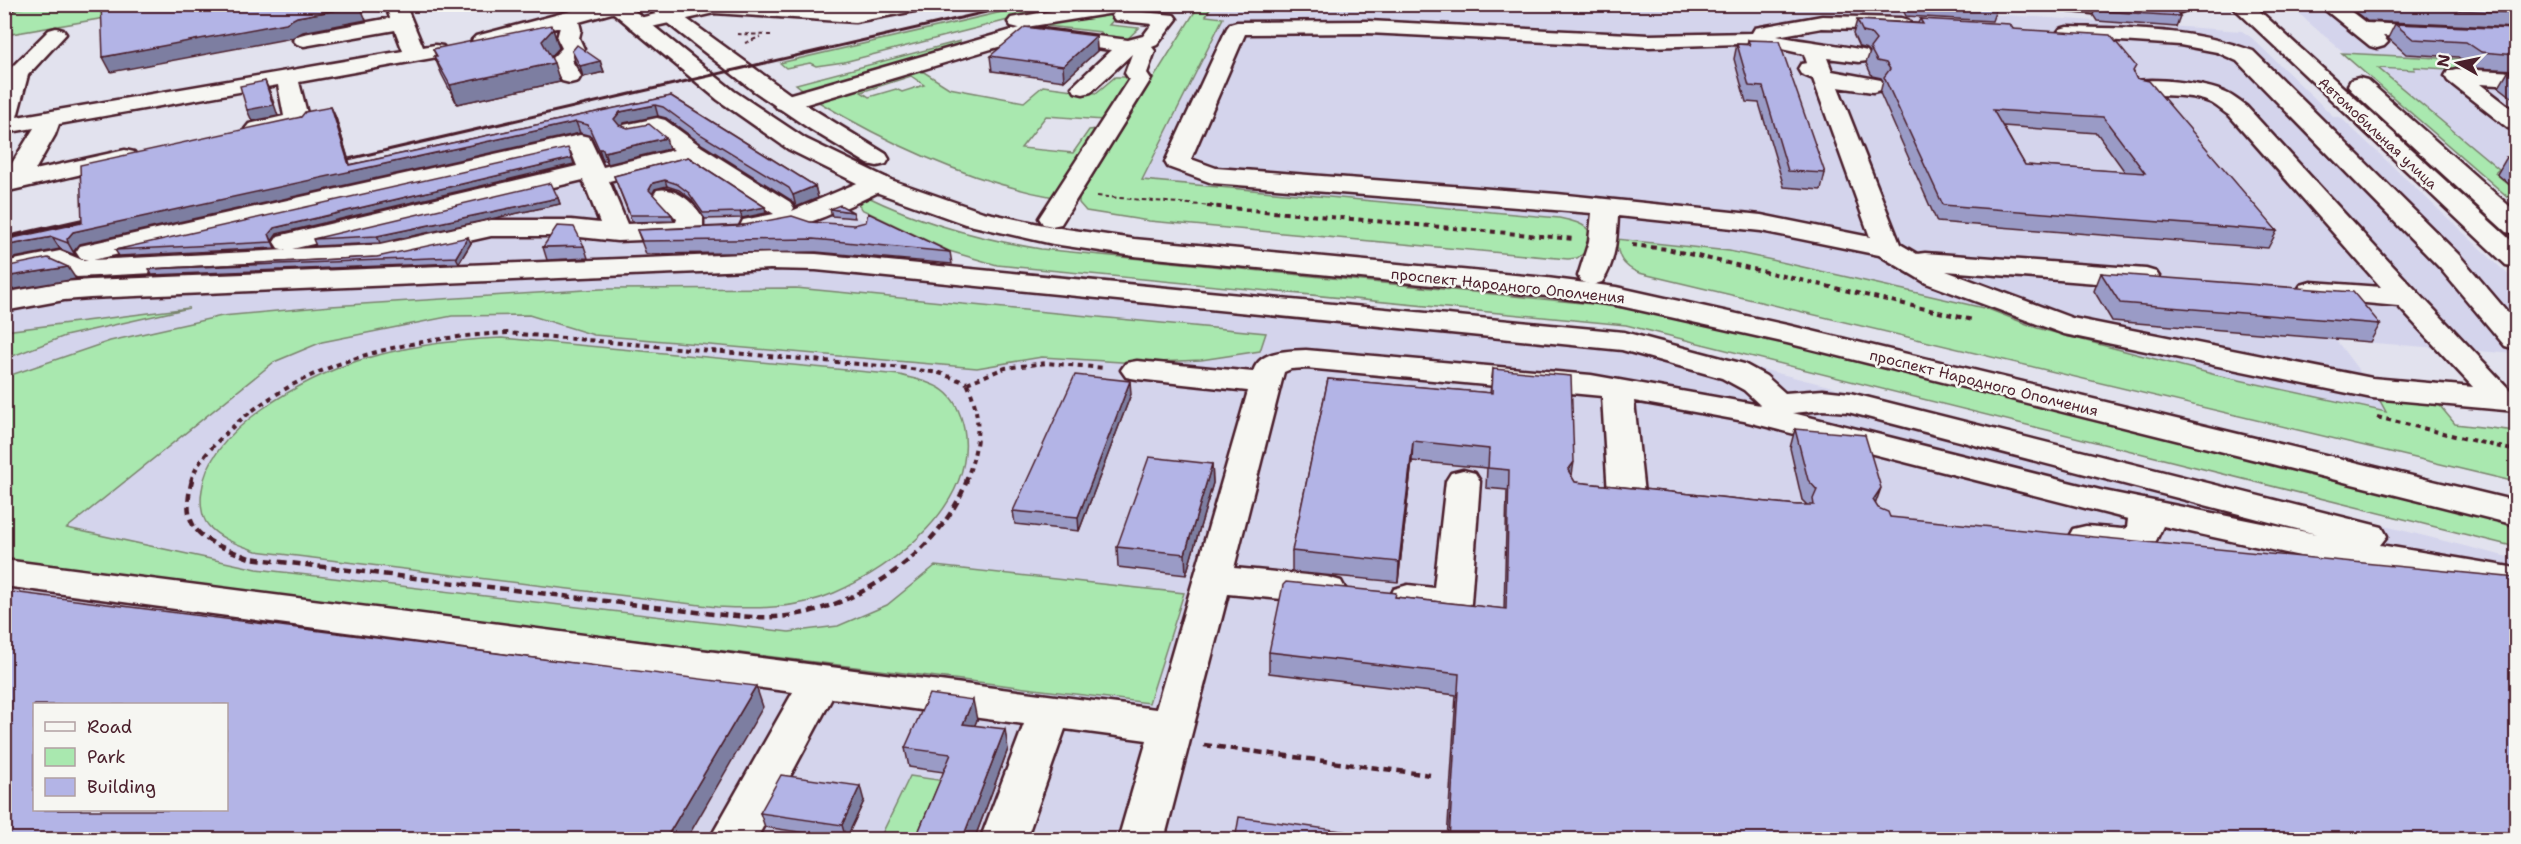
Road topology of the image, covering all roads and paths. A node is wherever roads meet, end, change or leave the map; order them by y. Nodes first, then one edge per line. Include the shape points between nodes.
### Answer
1 (920, 4) edge
2 (2061, 4) edge
3 (2184, 4) edge
4 (2240, 4) edge
5 (2267, 4) edge
6 (2328, 4) edge
7 (889, 8) edge
8 (635, 10) edge
9 (1128, 10) edge
10 (398, 13) edge
11 (568, 20) junction
12 (1925, 25) edge
13 (2360, 29) junction
14 (2043, 32) edge
15 (56, 34) dead end
16 (764, 36) dead end
17 (2517, 36) edge
18 (1738, 38) junction
19 (304, 40) dead end
20 (1128, 46) junction
21 (736, 47) dead end
22 (1813, 50) junction
23 (2388, 50) dead end
24 (415, 55) junction
25 (1859, 56) dead end
26 (570, 76) dead end
27 (1823, 76) junction
28 (287, 77) junction
29 (2517, 80) edge
30 (1874, 85) dead end
31 (786, 86) junction
32 (1083, 87) dead end
33 (2140, 87) edge
34 (49, 118) junction
35 (4, 120) edge
36 (2517, 123) edge
37 (4, 126) edge
38 (632, 130) edge
39 (240, 133) edge
40 (150, 152) edge
41 (693, 152) junction
42 (594, 173) junction
43 (663, 178) junction
44 (10, 182) edge
45 (878, 183) junction
46 (1606, 207) junction
47 (1059, 209) junction
48 (790, 213) junction
49 (846, 226) edge
50 (2517, 226) edge
51 (710, 229) junction
52 (617, 232) junction
53 (1602, 241) junction
54 (1896, 254) junction
55 (60, 259) junction
56 (2517, 259) edge
57 (210, 260) junction
58 (4, 271) edge
59 (1592, 276) junction
60 (2176, 280) edge
61 (2282, 289) edge
62 (2408, 298) junction
63 (4, 302) edge
64 (1983, 323) dead end
65 (2517, 340) edge
66 (1137, 370) joint
67 (967, 383) junction
68 (1266, 383) junction
69 (1617, 389) junction
70 (2510, 401) edge
71 (1777, 411) junction
72 (2374, 416) dead end
73 (2517, 451) edge
74 (1463, 481) dead end
75 (2517, 493) edge
76 (1661, 498) edge
77 (2147, 511) junction
78 (2517, 513) edge
79 (2053, 535) edge
80 (2369, 536) dead end
81 (4, 573) edge
82 (1212, 579) junction
83 (2517, 580) edge
84 (820, 682) junction
85 (1050, 711) junction
86 (1170, 734) junction
87 (1430, 775) dead end
88 (732, 840) edge
89 (1003, 840) edge
90 (1141, 840) edge

1 - 7 main road
2 - 3 main road via 2144,10 2177,9
4 - 56 main road, Автомобильная улица
5 - 50 main road, Автомобильная улица
6 - 13 main road
7 - 8 main road via 837,16 729,6
8 - 11 main road
8 - 31 main road, проспект Народного Ополчения
8 - 45 main road, проспект Народного Ополчения via 772,128
9 - 20 main road via 1167,19 1150,41
9 - 31 main road via 1031,19
10 - 19 main road
10 - 24 main road
11 - 24 main road
11 - 26 main road via 568,39 573,49 561,60
12 - 18 main road via 1822,22
13 - 17 main road
13 - 23 main road
14 - 65 main road via 2200,41 2245,56 2449,261
15 - 35 main road via 17,73
16 - 21 path
18 - 22 main road
18 - 27 main road via 1788,55
18 - 46 main road via 1649,41 1368,27 1237,28 1177,162 1206,175
20 - 31 main road via 1024,33
20 - 32 main road
20 - 47 main road via 1144,51 1136,73 1140,79
22 - 25 main road
22 - 27 main road
24 - 28 main road
27 - 30 main road
27 - 54 main road
28 - 34 main road
28 - 39 main road via 297,121
29 - 36 main road via 2456,76
31 - 47 main road, проспект Народного Ополчения via 830,133 915,178 1001,208
33 - 62 main road via 2217,97 2238,111
34 - 37 main road
34 - 44 main road via 43,135
38 - 41 main road via 657,125
40 - 44 main road
41 - 43 main road
41 - 48 main road
42 - 43 main road
42 - 52 main road
42 - 55 main road via 580,142
42 - 57 main road
43 - 51 main road via 690,217
45 - 48 main road
45 - 78 main road, проспект Народного Ополчения via 937,207 1082,240 1617,296
46 - 53 main road
46 - 54 main road via 1761,223
47 - 53 path via 1082,195 1134,198
47 - 59 main road, проспект Народного Ополчения via 1161,234
48 - 49 main road via 813,224
48 - 51 main road
51 - 52 main road
52 - 57 main road via 491,228 380,253
53 - 59 main road
53 - 64 path via 1667,249
54 - 60 main road
54 - 70 main road via 1936,277 2064,325 2372,388
55 - 57 main road via 78,269
55 - 58 main road
59 - 75 main road, проспект Народного Ополчения via 1691,295
61 - 62 main road
62 - 70 main road
63 - 71 main road via 64,291 102,289 758,261 816,262 1624,341 1733,371 1755,383
66 - 67 path via 1046,363 1005,368
66 - 68 main road
67 - 67 path via 976,405 977,441 971,473 957,504 930,542 887,576 837,602 798,614 712,614 249,558 194,530 186,506 190,482 203,457 255,408 314,373 349,359 427,341 507,333 904,368 939,373
68 - 69 main road via 1270,367 1285,360 1306,359
68 - 82 main road
69 - 71 main road via 1745,411
69 - 76 main road via 1611,493
71 - 77 main road
71 - 80 main road via 1811,399 1850,403
72 - 73 path
74 - 82 main road via 1452,603
77 - 79 main road via 2141,536 2124,542
77 - 83 main road via 2300,544
81 - 84 main road
82 - 86 main road
84 - 85 main road
84 - 88 main road
85 - 86 main road
85 - 89 main road
86 - 87 path
86 - 90 main road

